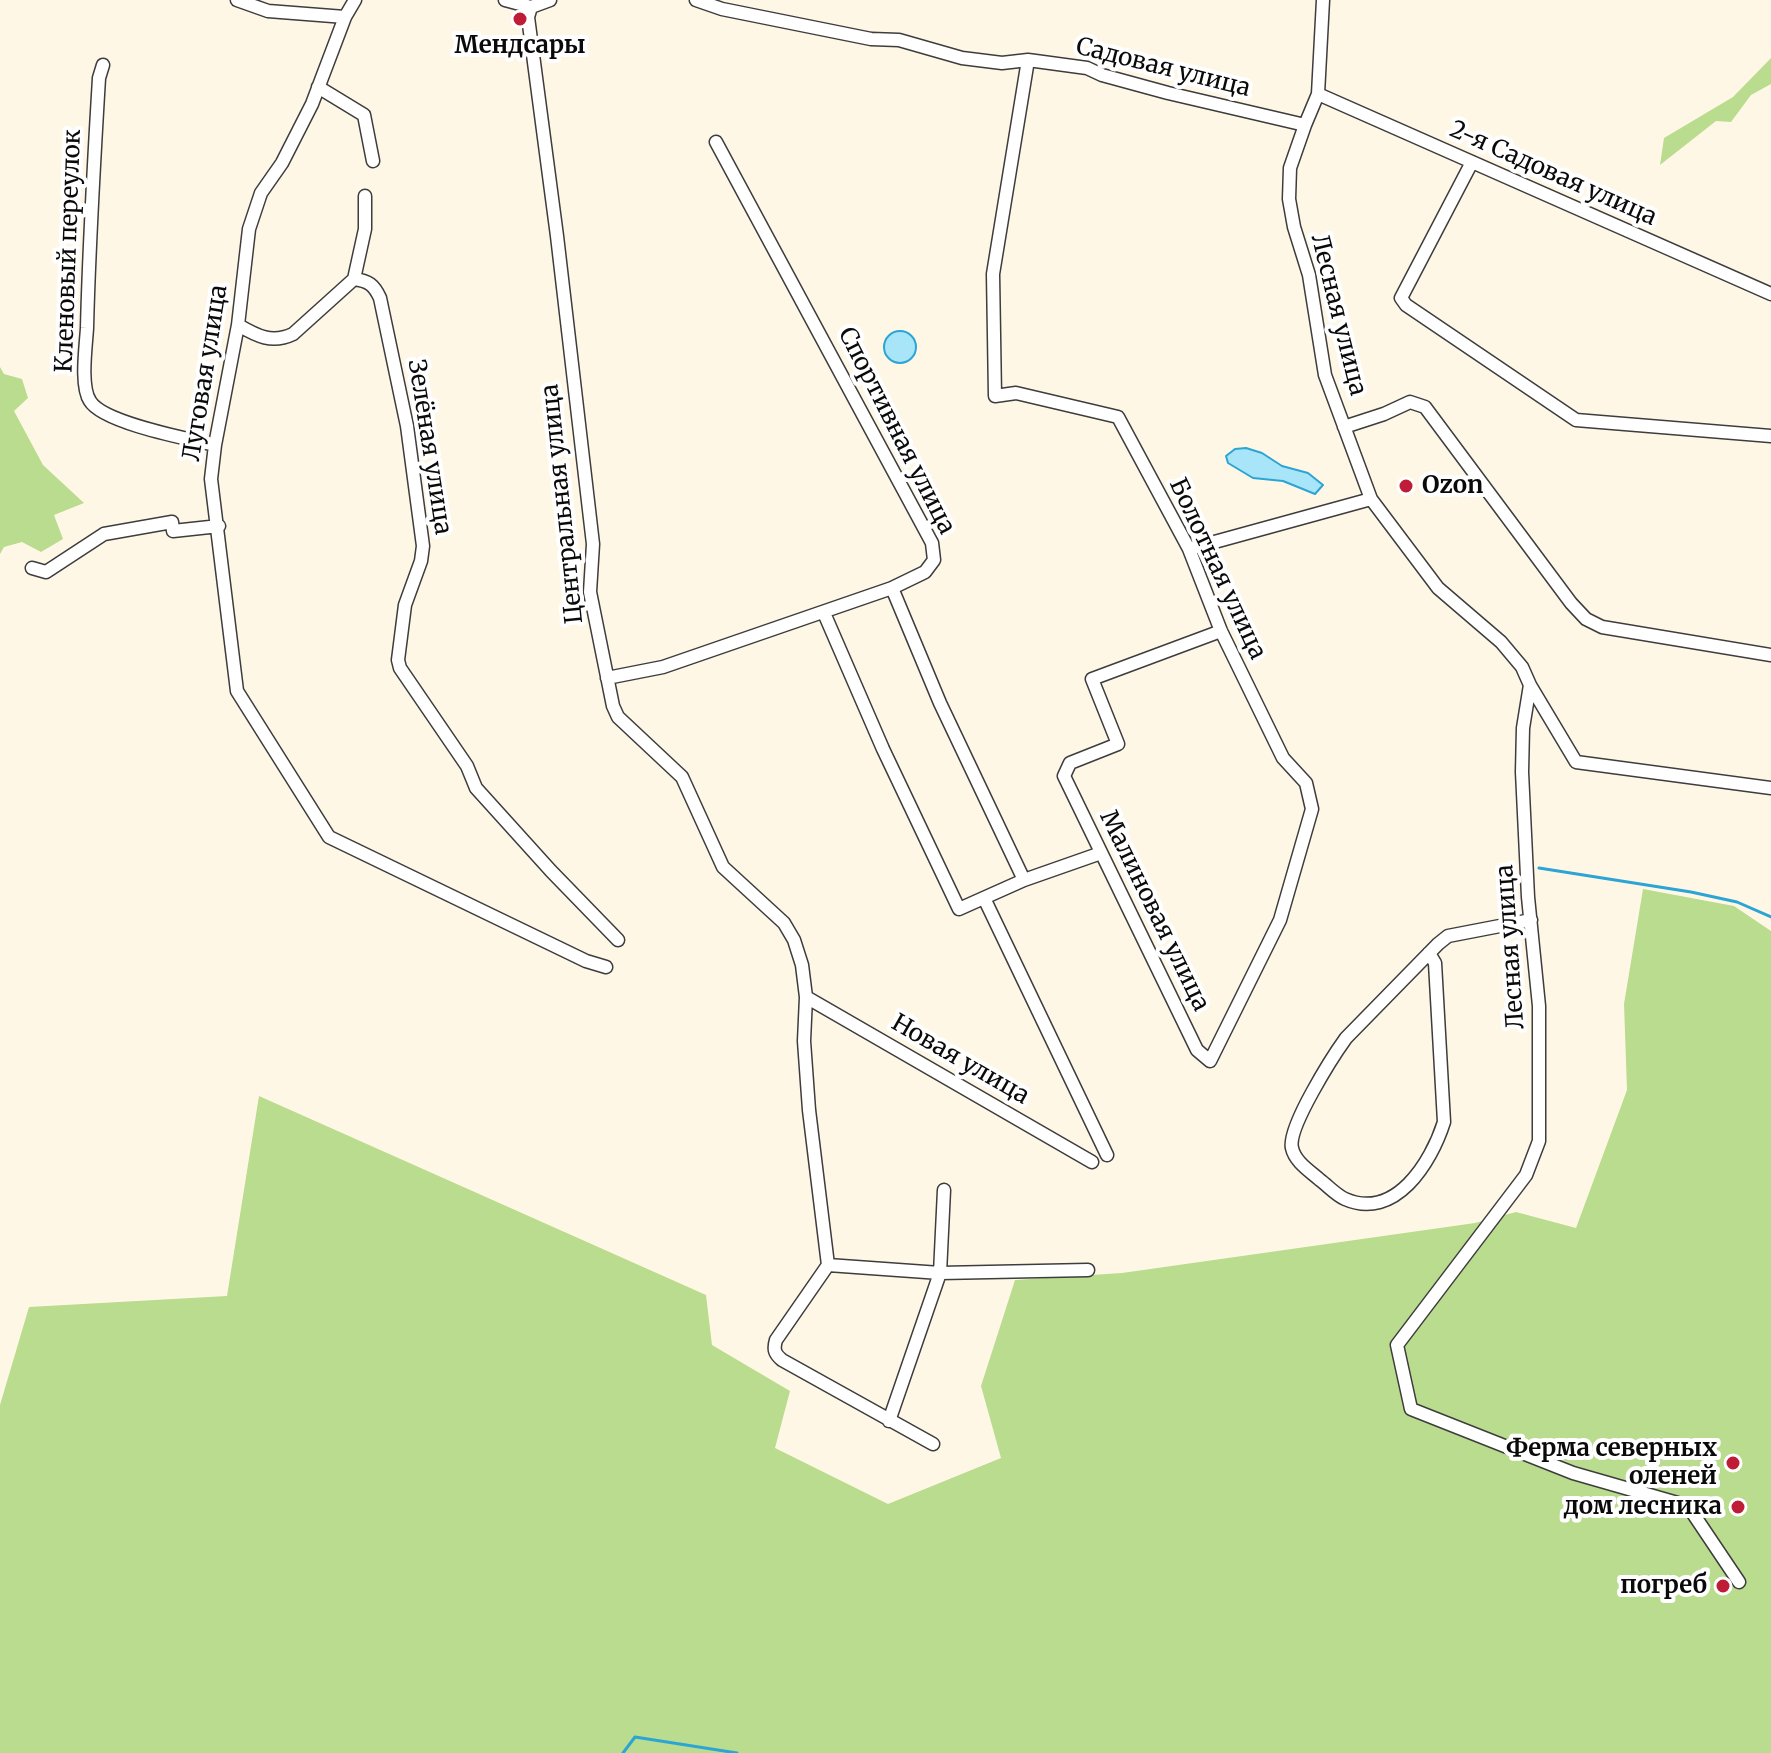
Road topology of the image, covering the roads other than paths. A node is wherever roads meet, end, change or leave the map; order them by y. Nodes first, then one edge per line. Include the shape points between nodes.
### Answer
1 (237, 0) edge
2 (355, 0) edge
3 (505, 0) edge
4 (550, 0) edge
5 (696, 0) edge
6 (1323, 0) edge
7 (529, 12) junction
8 (345, 17) junction
9 (1028, 60) junction
10 (103, 65) dead end
11 (318, 87) junction
12 (1318, 94) junction
13 (1305, 125) junction
14 (716, 142) dead end
15 (373, 161) dead end
16 (1472, 162) junction
17 (365, 196) dead end
18 (354, 279) junction
19 (1771, 294) edge
20 (238, 325) junction
21 (1344, 427) junction
22 (1771, 436) edge
23 (215, 445) junction
24 (1371, 499) junction
25 (219, 526) junction
26 (1189, 549) junction
27 (32, 568) dead end
28 (892, 588) junction
29 (824, 613) junction
30 (1221, 631) junction
31 (1771, 655) edge
32 (607, 678) junction
33 (1530, 685) junction
34 (1771, 788) edge
35 (1312, 809) joint
36 (1101, 853) junction
37 (1024, 880) junction
38 (984, 898) junction
39 (1531, 920) junction
40 (618, 940) dead end
41 (1429, 953) junction
42 (606, 967) dead end
43 (806, 997) junction
44 (1107, 1155) dead end
45 (1092, 1162) dead end
46 (944, 1190) dead end
47 (828, 1265) junction
48 (1088, 1270) dead end
49 (940, 1273) junction
50 (889, 1421) junction
51 (933, 1444) dead end
52 (1739, 1582) dead end

1 - 8 street via 268,11
2 - 8 street, Луговая улица
3 - 7 street
4 - 7 street
5 - 9 street, Садовая улица via 871,39 899,40 962,58
6 - 12 street
7 - 32 street, Центральная улица via 593,544 590,592
8 - 11 street, Луговая улица
9 - 13 street, Садовая улица via 1087,68
9 - 26 street, Болотная улица via 993,274 995,396 1016,393 1118,417
10 - 23 street, Кленовый переулок via 88,285 89,401 120,420
11 - 15 street via 364,115
11 - 20 street, Луговая улица via 291,146 261,193 249,229
12 - 13 street
12 - 16 street, 2-я Садовая улица
13 - 21 street, Лесная улица via 1290,168 1289,199 1309,275 1325,375
14 - 28 street, Спортивная улица via 932,543 931,566
16 - 19 street, 2-я Садовая улица
16 - 22 street via 1401,298 1406,305 1576,420
17 - 18 street via 365,229
18 - 20 street via 282,339 267,339
18 - 40 street, Зелёная улица via 375,286 380,298 407,426 422,533 421,561 405,605 400,668 467,766 476,788
20 - 23 street, Луговая улица
21 - 24 street, Лесная улица
21 - 31 street via 1410,402 1425,407 1586,619 1602,627
23 - 25 street, Луговая улица via 211,479
24 - 26 street
24 - 33 street, Лесная улица via 1438,588 1501,642
25 - 27 street via 173,531 172,522 104,534 46,572
25 - 42 street, Луговая улица via 237,691 329,837
26 - 30 street, Болотная улица
28 - 29 street, Спортивная улица
28 - 37 street
29 - 32 street, Спортивная улица via 663,667
29 - 38 street via 959,909
30 - 35 street, Болотная улица via 1283,758 1306,783
30 - 36 street, Малиновая улица via 1092,679 1118,744 1070,763 1064,776
32 - 43 street, Центральная улица via 618,717 682,777 723,867 784,923 802,965
33 - 34 street via 1576,762
33 - 39 street, Лесная улица via 1522,772
35 - 36 street, Малиновая улица via 1280,920 1210,1061 1197,1050
36 - 37 street
37 - 38 street
38 - 44 street
39 - 41 street via 1458,932
39 - 52 street, Лесная улица via 1539,1006 1539,1141 1526,1175 1397,1345 1411,1409 1573,1473 1688,1506
41 - 41 street via 1340,1047 1292,1134 1299,1161 1342,1198 1360,1204 1400,1194 1439,1138 1444,1122 1435,963
43 - 45 street, Новая улица
43 - 47 street via 809,1110
46 - 49 street
47 - 49 street
47 - 50 street via 773,1348 776,1355
48 - 49 street
49 - 50 street
50 - 51 street

